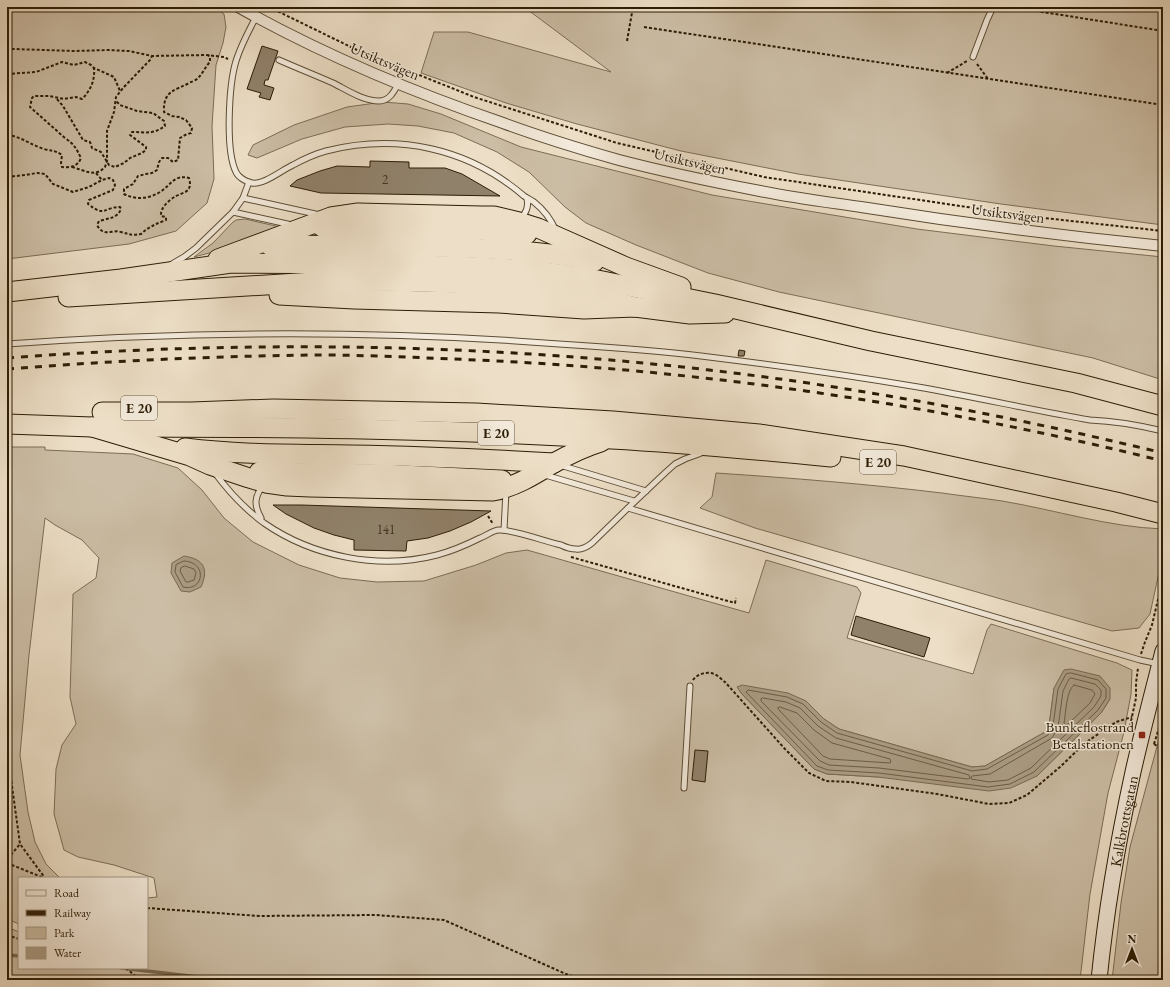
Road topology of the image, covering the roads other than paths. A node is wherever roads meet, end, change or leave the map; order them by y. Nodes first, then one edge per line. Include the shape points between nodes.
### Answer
1 (238, 7) edge
2 (993, 7) edge
3 (256, 17) junction
4 (973, 57) road end
5 (279, 60) dead end
6 (398, 84) junction
7 (249, 182) junction
8 (243, 198) junction
9 (527, 198) junction
10 (233, 212) junction
11 (330, 217) junction
12 (519, 222) junction
13 (305, 226) junction
14 (502, 231) junction
15 (279, 236) junction
16 (558, 237) junction
17 (256, 245) junction
18 (1163, 246) edge
19 (592, 252) junction
20 (231, 255) junction
21 (626, 267) junction
22 (191, 268) junction
23 (155, 274) junction
24 (638, 288) junction
25 (194, 290) junction
26 (7, 292) edge
27 (7, 301) edge
28 (760, 314) junction
29 (7, 344) edge
30 (1163, 406) edge
31 (97, 420) junction
32 (7, 422) edge
33 (613, 430) junction
34 (1163, 431) edge
35 (460, 442) junction
36 (148, 443) junction
37 (587, 446) junction
38 (719, 447) junction
39 (435, 453) junction
40 (190, 456) junction
41 (554, 463) junction
42 (210, 465) junction
43 (231, 472) junction
44 (522, 481) junction
45 (266, 483) junction
46 (1037, 486) junction
47 (646, 491) junction
48 (634, 501) junction
49 (628, 508) junction
50 (1155, 512) edge
51 (264, 523) junction
52 (504, 530) junction
53 (1161, 658) edge
54 (690, 686) road end
55 (684, 788) dead end
56 (1099, 980) edge

1 - 3 street, Utsiktsvägen
2 - 4 lane
3 - 6 street, Utsiktsvägen via 353,65
3 - 7 lane via 235,63 229,112 234,166 238,176
5 - 6 lane via 370,100 385,100 391,96
6 - 18 street, Utsiktsvägen via 466,111 570,146 762,192 936,219
7 - 8 lane
7 - 9 lane via 263,182 293,164 325,152 355,145 393,143 426,147 466,160 497,175
8 - 10 lane
8 - 11 lane
9 - 12 lane via 528,208
9 - 16 lane via 553,223
10 - 13 lane
10 - 23 lane via 196,248
11 - 12 highway via 358,213 466,215 494,216
11 - 13 highway
12 - 14 lane
12 - 16 highway
13 - 14 highway
13 - 15 highway
14 - 16 highway
15 - 17 highway
15 - 19 highway via 495,240
16 - 19 highway
17 - 20 highway
17 - 21 highway via 502,249 566,256
19 - 21 highway
20 - 22 highway
20 - 24 highway via 388,255 523,260 589,270
21 - 28 highway
22 - 23 highway
22 - 24 highway via 231,264 487,267 564,274
23 - 26 highway
24 - 25 highway via 478,276 354,272 314,274
24 - 28 highway
25 - 27 highway
25 - 28 highway via 478,293 561,299 690,314
28 - 30 highway via 871,341 1076,383
29 - 34 lane via 196,335 322,334 415,335 598,346 816,371 1090,420 1137,424
31 - 32 highway, E 20
31 - 33 highway, E 20 via 483,433
31 - 33 highway, E 20 via 169,404 272,401 384,402 476,404 528,409
31 - 35 highway, E 20 via 213,436
31 - 36 highway, E 20
31 - 39 highway, E 20 via 192,442
33 - 37 highway, E 20
33 - 38 highway, E 20
33 - 46 highway, E 20 via 760,434 904,456
35 - 37 highway, E 20
35 - 39 highway, E 20
36 - 39 highway, E 20 via 240,453
36 - 40 highway, E 20
37 - 41 highway, E 20
38 - 46 highway, E 20 via 862,459
38 - 47 lane via 675,464
39 - 41 highway, E 20
40 - 42 highway, E 20
40 - 44 highway, E 20 via 242,462 475,468
41 - 44 highway, E 20
41 - 47 lane
42 - 43 highway, E 20
42 - 51 lane via 223,484
43 - 44 highway, E 20 via 382,474
43 - 45 highway, E 20
44 - 45 highway, E 20 via 493,491 302,487
44 - 48 lane
44 - 52 lane
45 - 51 lane via 255,503
46 - 50 highway, E 20
47 - 48 lane
48 - 49 lane
49 - 52 lane via 592,544 582,548 576,549
49 - 53 lane, Kalkbrottsgatan via 1132,657
51 - 52 lane via 313,548 366,561 426,557 459,547 497,530
53 - 56 street, Kalkbrottsgatan via 1115,860
54 - 55 lane

